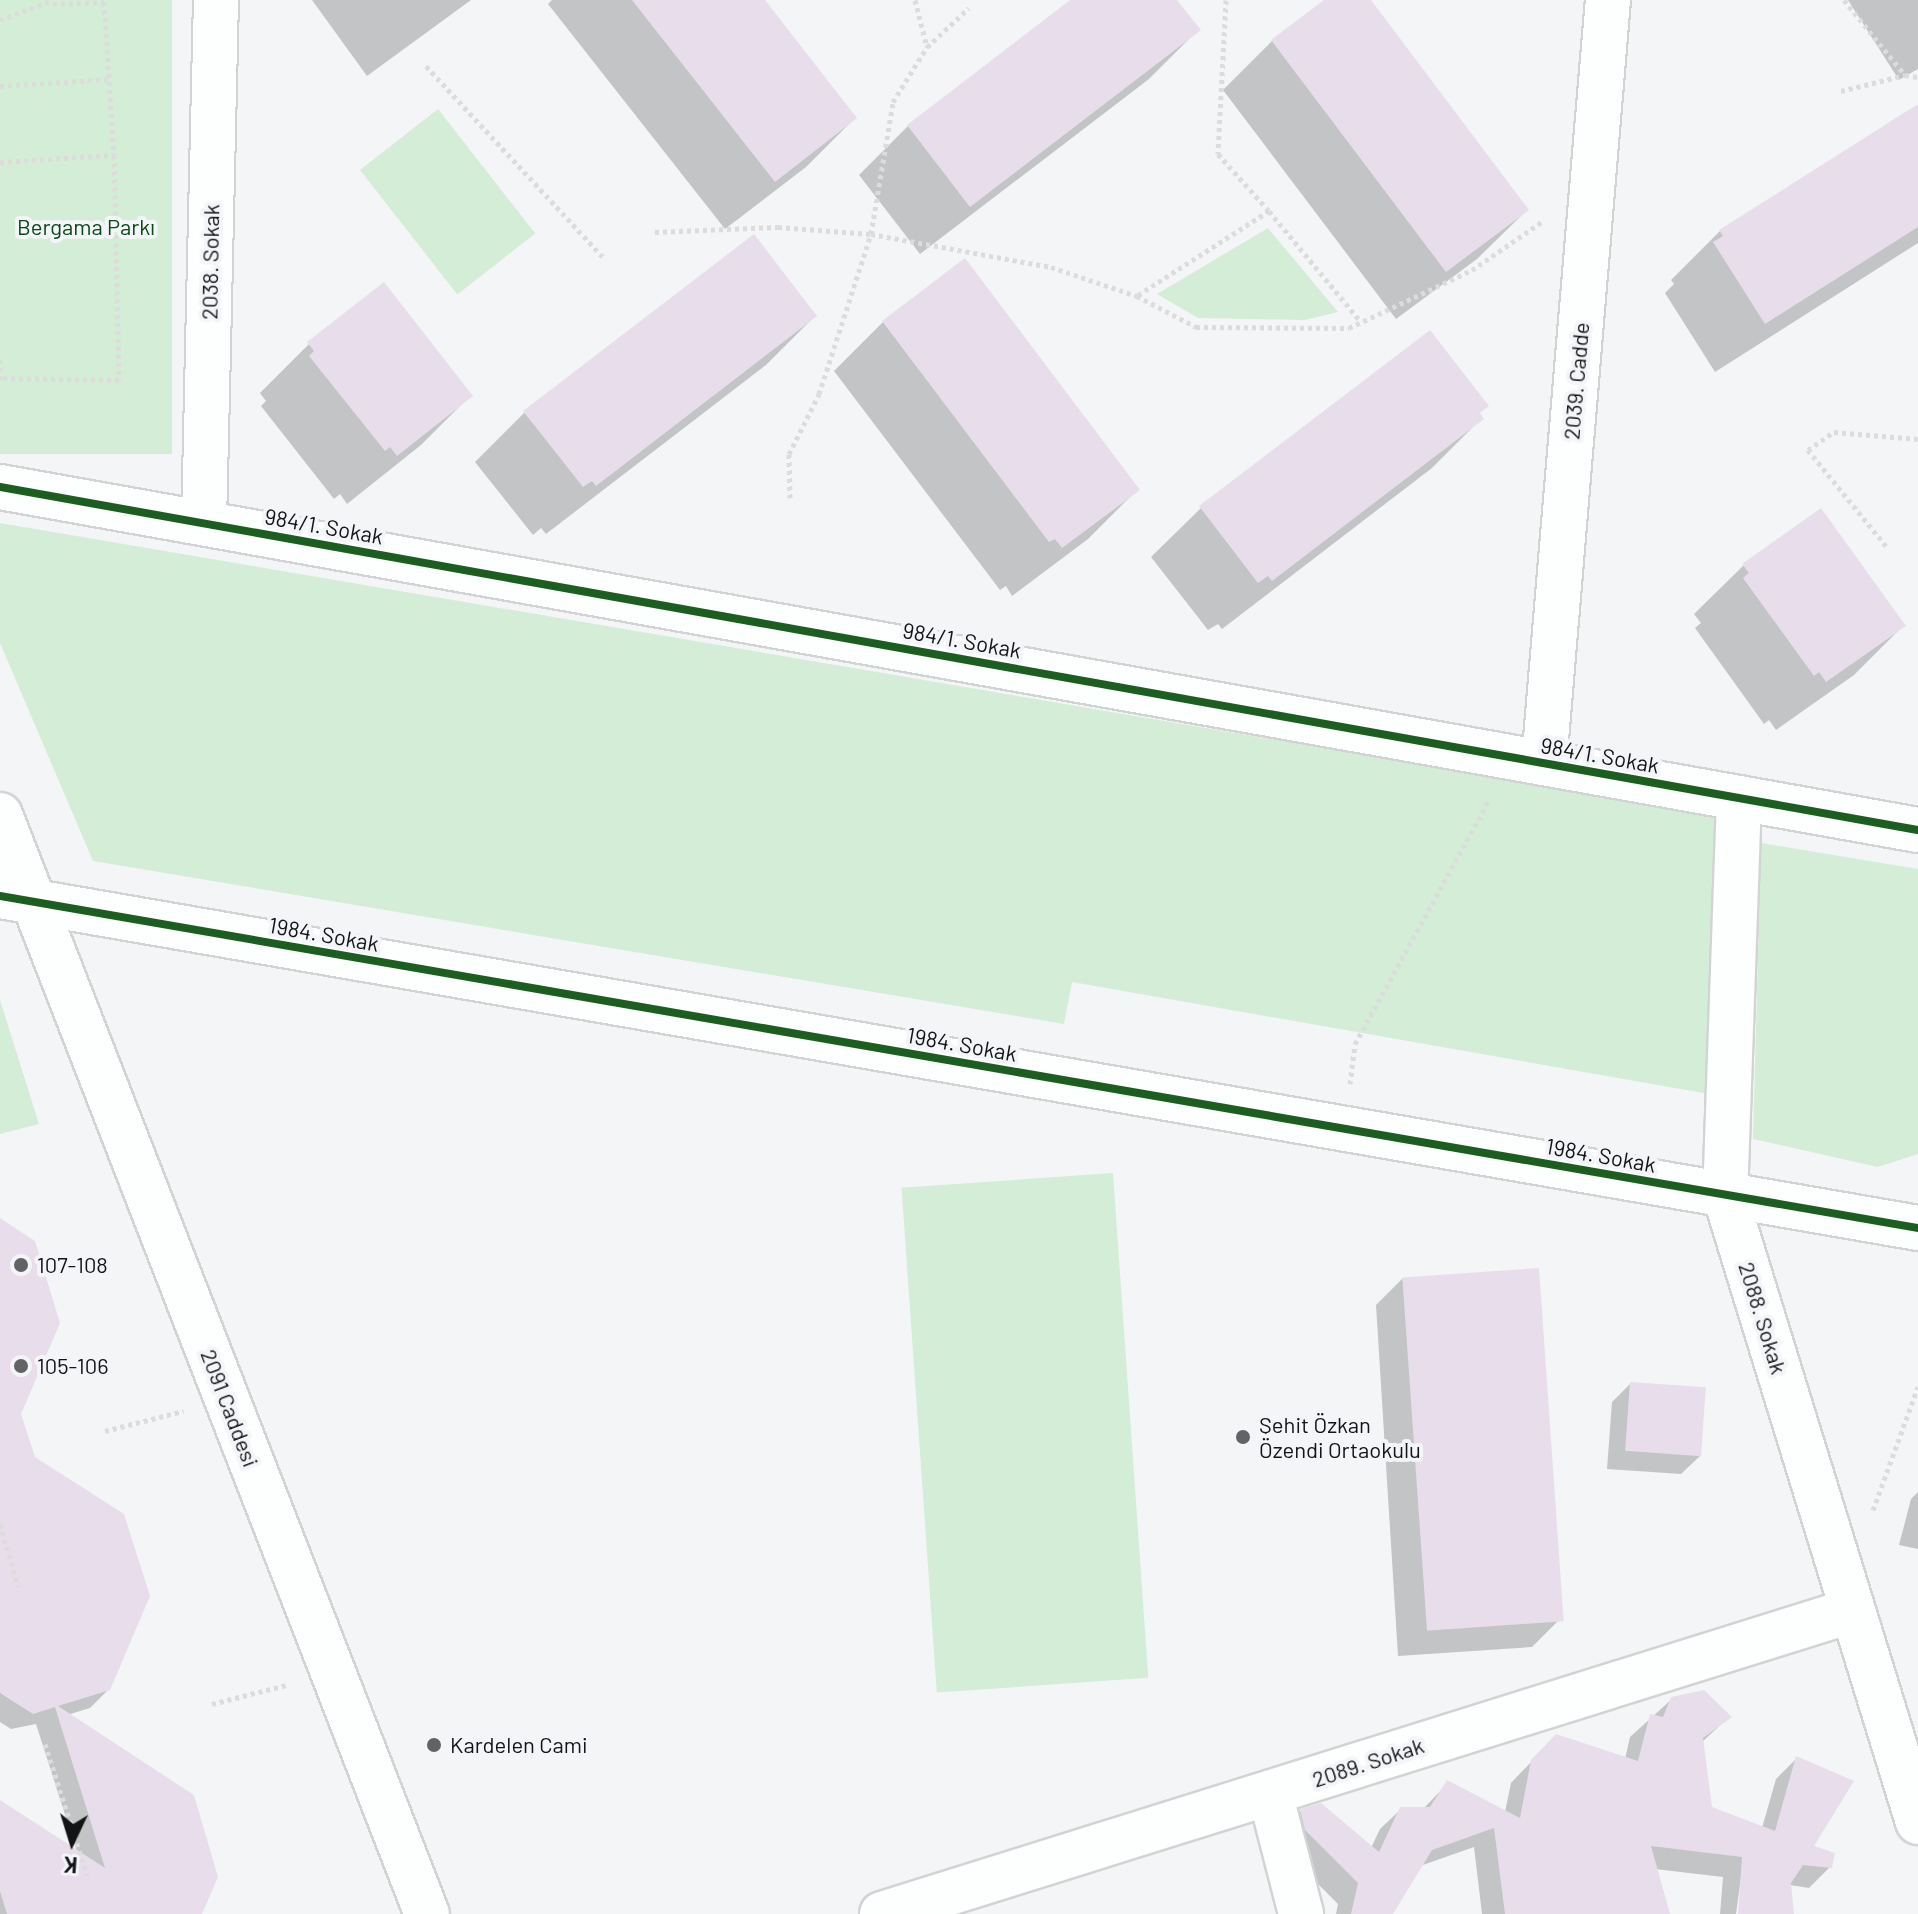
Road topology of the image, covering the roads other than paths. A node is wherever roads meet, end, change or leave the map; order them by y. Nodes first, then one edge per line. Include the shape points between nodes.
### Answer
1 (216, 0) edge
2 (1608, 0) edge
3 (0, 487) edge
4 (204, 523) junction
5 (1528, 760) junction
6 (1739, 798) junction
7 (0, 815) edge
8 (1918, 830) edge
9 (17, 898) edge
10 (1725, 1195) junction
11 (1918, 1228) edge
12 (1853, 1610) junction
13 (1270, 1793) junction
14 (1918, 1822) edge
15 (427, 1914) edge
16 (882, 1914) edge
17 (1301, 1914) edge

1 - 4 street, 2038. Sokak
2 - 5 street, 2039. Cadde via 1593,186
3 - 4 street, 984/1. Sokak
4 - 5 street, 984/1. Sokak
5 - 6 street, 984/1. Sokak
6 - 8 street, 984/1. Sokak
6 - 10 street, 2088. Sokak
7 - 9 street, 2091 Caddesi
9 - 10 street, 1984. Sokak
9 - 15 street, 2091 Caddesi via 227,1400
10 - 11 street, 1984. Sokak
10 - 12 street, 2088. Sokak
12 - 13 street, 2089. Sokak
12 - 14 street, 2088. Sokak
13 - 16 street, 2089. Sokak
13 - 17 street

